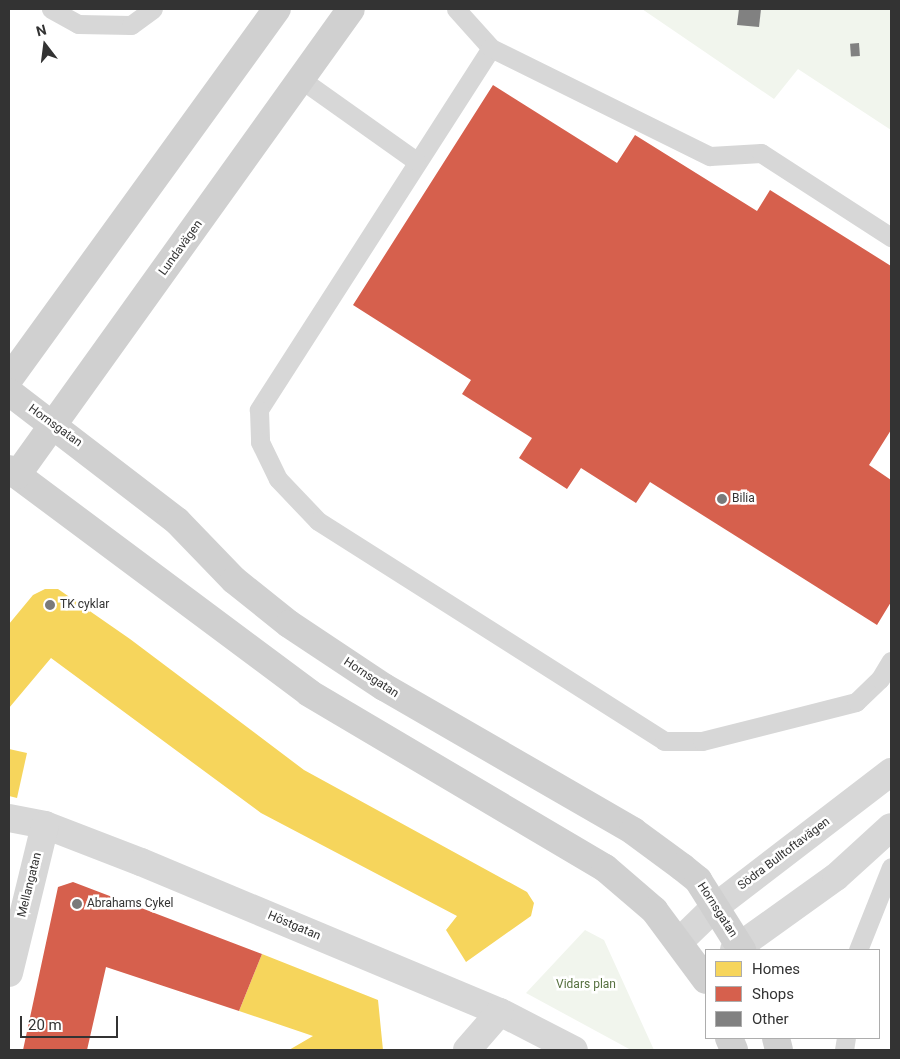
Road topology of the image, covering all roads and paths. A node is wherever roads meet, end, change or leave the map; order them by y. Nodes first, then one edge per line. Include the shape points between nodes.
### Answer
1 (51, 9) edge
2 (153, 9) edge
3 (277, 9) edge
4 (352, 9) edge
5 (456, 9) edge
6 (492, 48) junction
7 (302, 80) junction
8 (416, 161) junction
9 (891, 237) edge
10 (9, 379) edge
11 (9, 392) edge
12 (53, 424) junction
13 (11, 477) edge
14 (891, 661) edge
15 (891, 772) edge
16 (9, 818) edge
17 (45, 825) junction
18 (891, 827) edge
19 (891, 867) edge
20 (715, 907) junction
21 (680, 941) junction
22 (739, 949) edge
23 (858, 949) edge
24 (9, 974) edge
25 (705, 975) edge
26 (500, 1012) junction
27 (467, 1050) edge
28 (574, 1050) edge

1 - 2 lane via 78,24 131,25
3 - 10 main road
4 - 7 main road, Lundavägen
5 - 6 lane
6 - 8 lane
6 - 9 lane via 710,156 761,153
7 - 8 lane
7 - 12 main road, Lundavägen
8 - 14 lane via 259,410 260,442 293,499 318,521 445,604 664,741 702,741 856,702 880,679
11 - 12 main road, Hornsgatan
12 - 13 main road, Lundavägen
12 - 20 main road, Hornsgatan via 177,521 234,580 289,624 384,687 633,831 698,880
13 - 21 main road via 309,693 605,868 654,910
15 - 20 street, Södra Bulltoftavägen
16 - 17 street, Höstgatan
17 - 24 street, Mellangatan
17 - 26 street, Höstgatan
18 - 22 street via 836,877
19 - 23 lane
20 - 21 street, Södra Bulltoftavägen
20 - 22 main road, Hornsgatan
21 - 25 main road
26 - 27 street
26 - 28 street, Höstgatan

